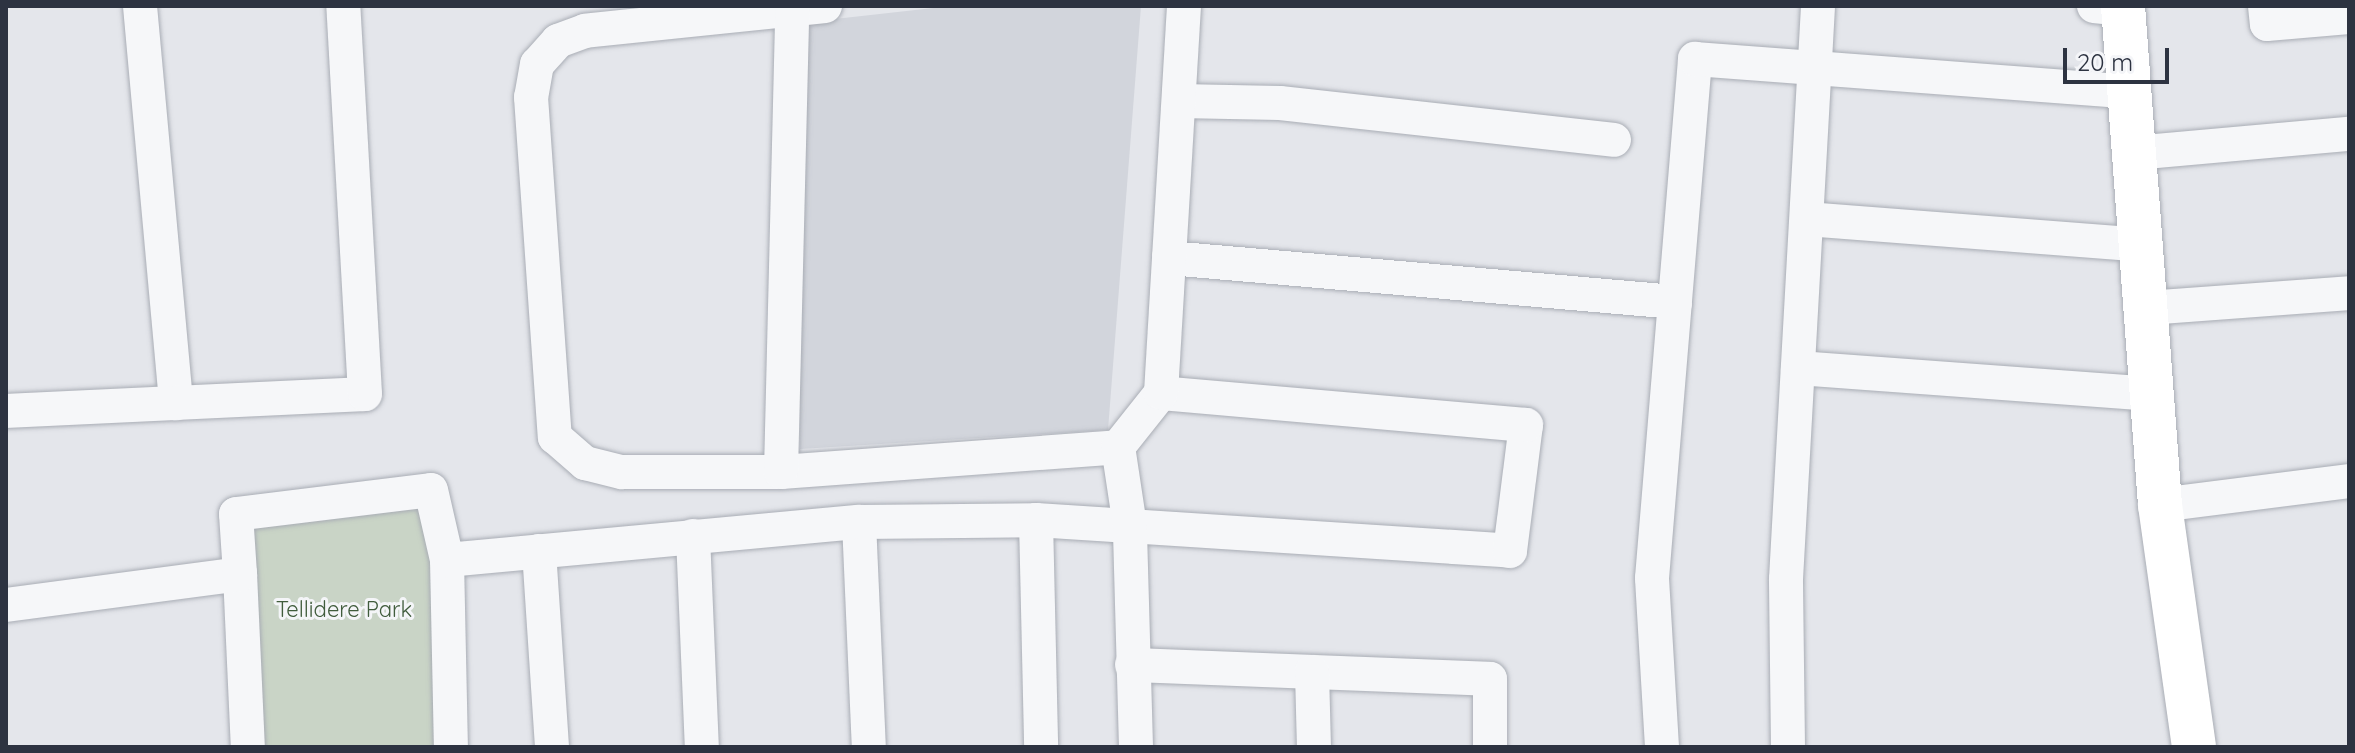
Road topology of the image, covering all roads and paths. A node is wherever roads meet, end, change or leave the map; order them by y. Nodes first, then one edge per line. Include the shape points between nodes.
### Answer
1 (140, 6) edge
2 (343, 6) edge
3 (825, 6) edge
4 (1184, 6) edge
5 (1818, 6) edge
6 (2265, 6) edge
7 (2113, 7) edge
8 (792, 11) junction
9 (2349, 17) edge
10 (1815, 68) junction
11 (2132, 92) junction
12 (1179, 101) junction
13 (2349, 134) edge
14 (1614, 140) dead end
15 (2134, 153) junction
16 (1807, 219) junction
17 (2142, 245) junction
18 (1169, 258) junction
19 (2349, 293) edge
20 (1675, 302) junction
21 (2147, 308) junction
22 (1798, 368) junction
23 (1161, 393) junction
24 (2153, 394) junction
25 (176, 403) junction
26 (6, 411) edge
27 (1118, 447) junction
28 (781, 472) junction
29 (2349, 481) edge
30 (2160, 505) junction
31 (1036, 520) junction
32 (859, 522) junction
33 (1130, 526) junction
34 (693, 536) junction
35 (539, 551) junction
36 (447, 560) junction
37 (240, 574) junction
38 (6, 605) edge
39 (1132, 665) junction
40 (1312, 672) junction
41 (248, 747) edge
42 (451, 747) edge
43 (552, 747) edge
44 (702, 747) edge
45 (869, 747) edge
46 (1041, 747) edge
47 (1136, 747) edge
48 (1314, 747) edge
49 (1490, 747) edge
50 (1662, 747) edge
51 (1788, 747) edge
52 (2194, 747) edge

1 - 25 street
2 - 25 street via 365,394
3 - 8 street
4 - 12 street
5 - 10 street
6 - 9 street via 2267,24
7 - 11 main road
8 - 28 street
8 - 28 street via 571,34 537,64 531,97 555,437 573,456 603,470
10 - 11 street
10 - 16 street
10 - 20 street via 1695,59
11 - 15 main road
12 - 14 street via 1280,103
12 - 18 street
13 - 15 street
15 - 17 main road
16 - 17 street
16 - 22 street
17 - 21 main road
18 - 20 street
18 - 23 street
19 - 21 street
20 - 50 street via 1652,578
21 - 24 main road
22 - 24 street
22 - 51 street via 1786,579
23 - 27 street
23 - 33 street via 1526,425 1510,551
24 - 30 main road
25 - 26 street
27 - 28 street
27 - 33 street
29 - 30 street
30 - 52 main road
31 - 32 street
31 - 33 street
31 - 46 street
32 - 34 street
32 - 45 street
33 - 39 street
34 - 35 street
34 - 44 street
35 - 36 street
35 - 43 street
36 - 37 street via 431,490 236,514
36 - 42 street
37 - 38 street
37 - 41 street
39 - 40 street
39 - 47 street
40 - 48 street
40 - 49 street via 1490,679

